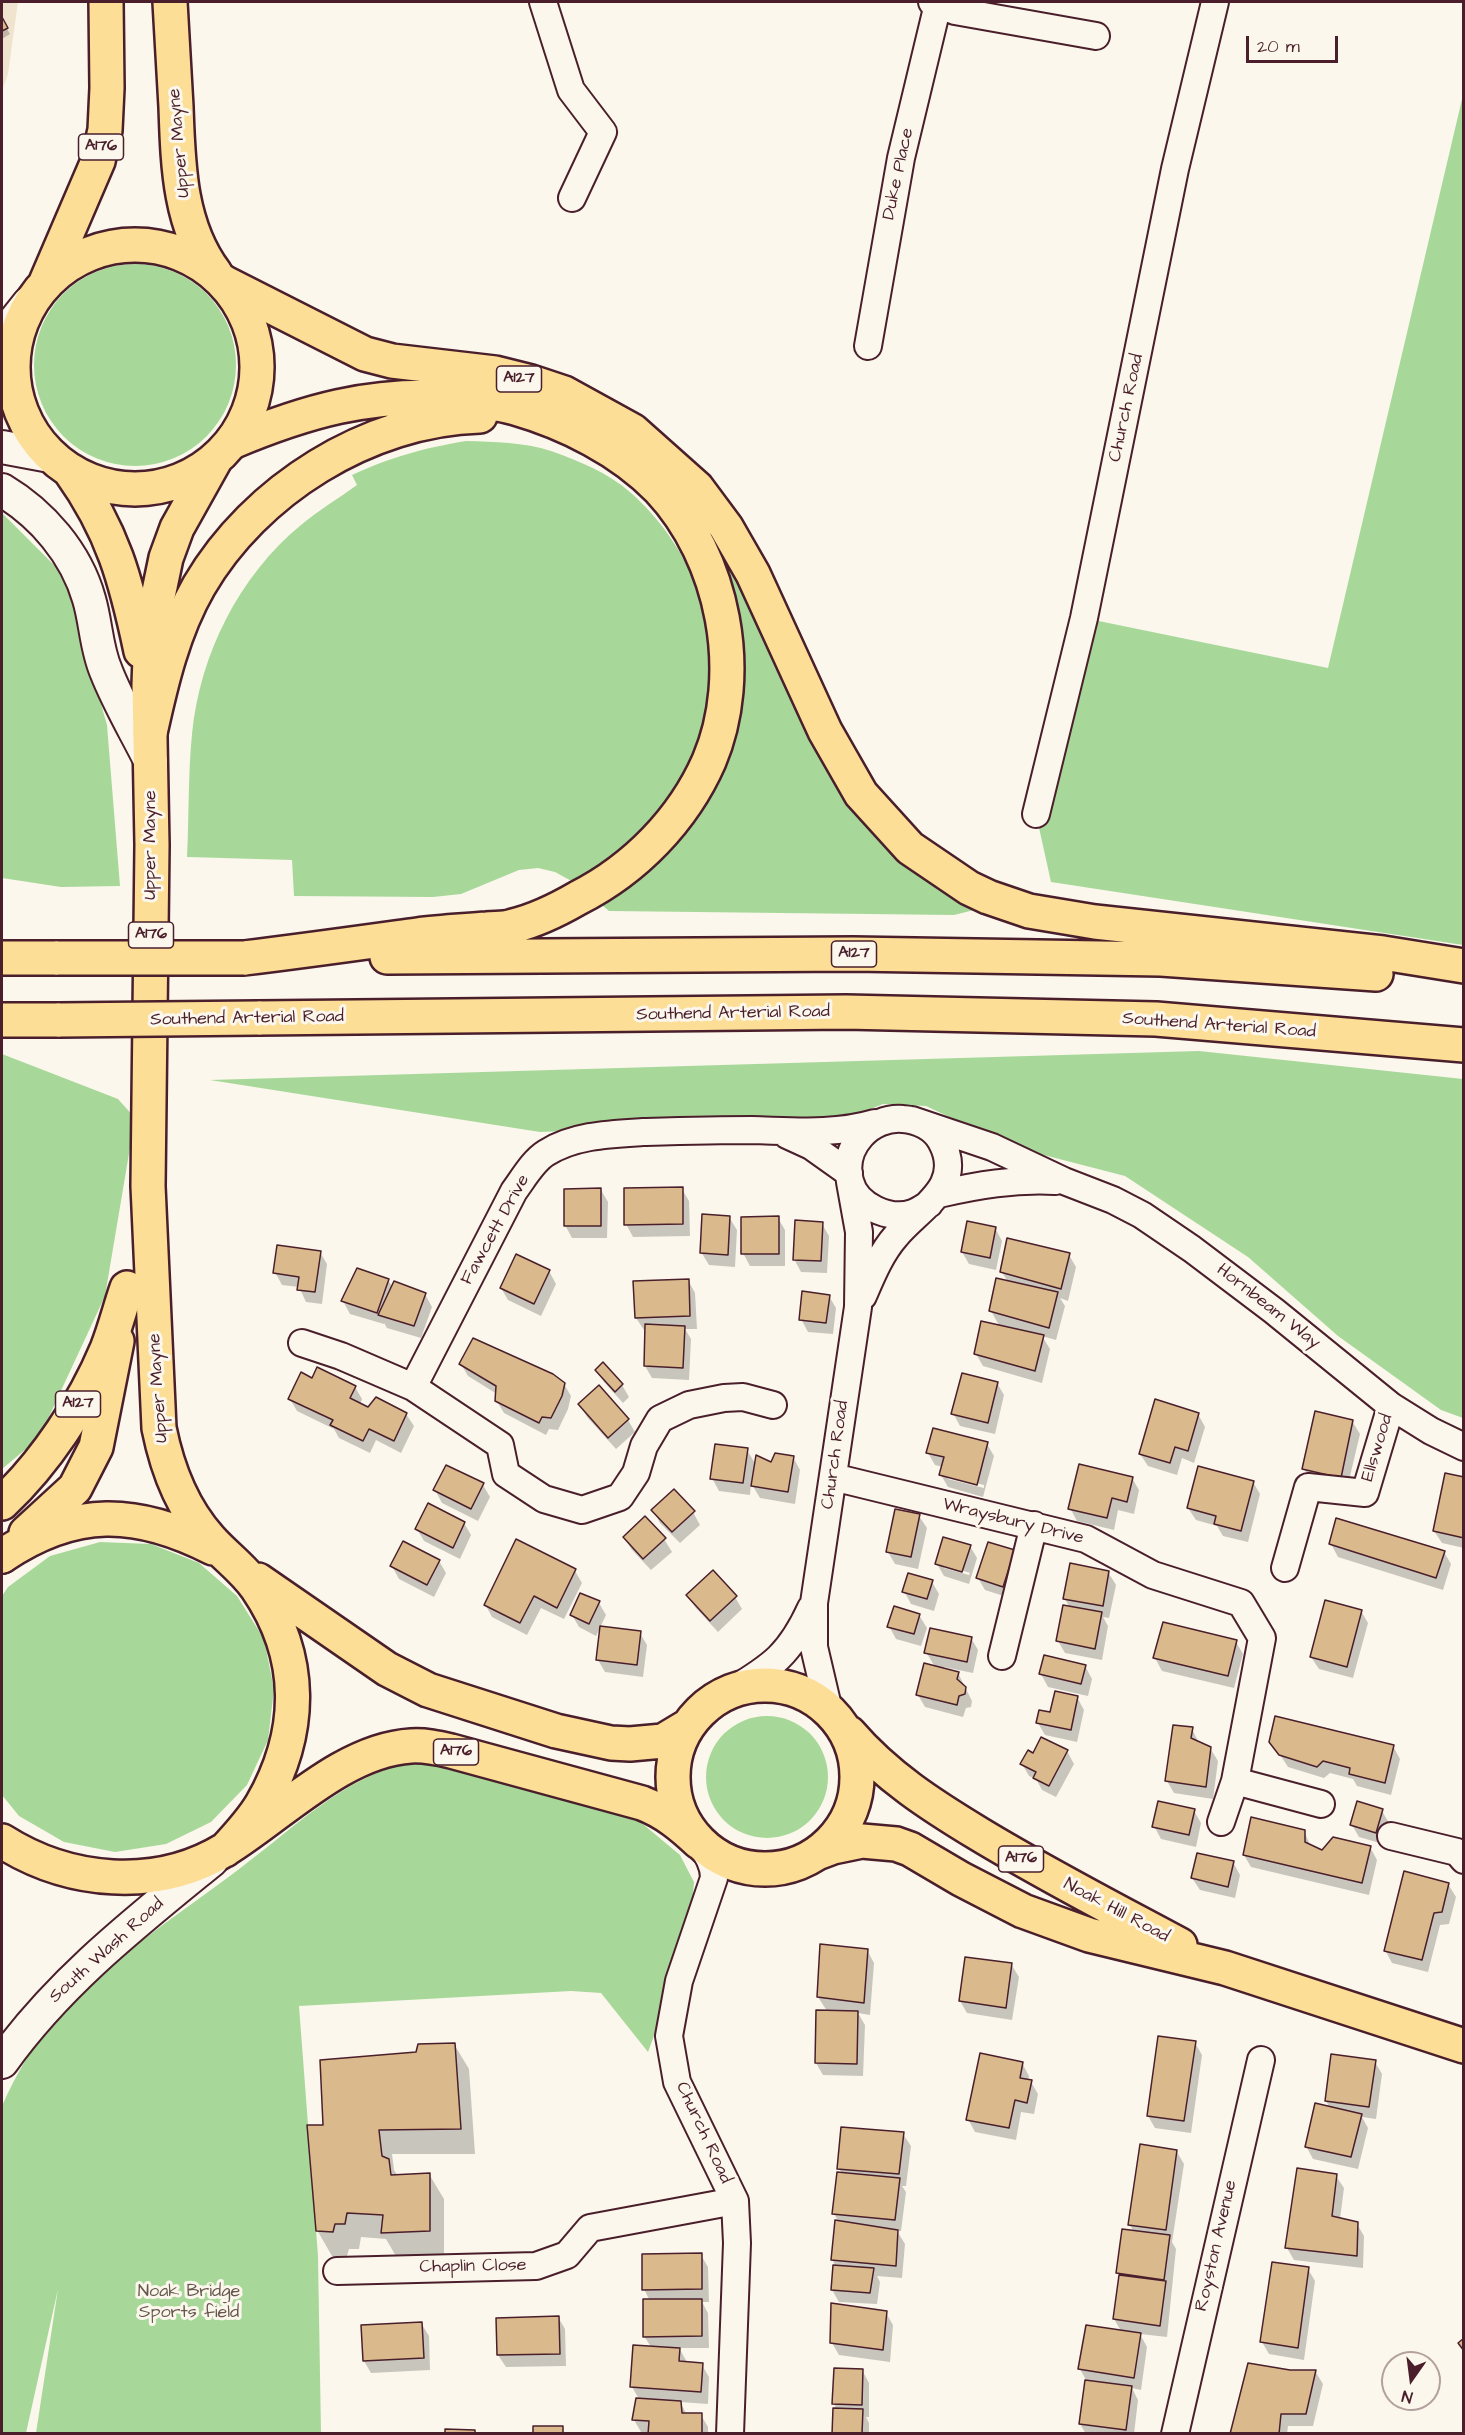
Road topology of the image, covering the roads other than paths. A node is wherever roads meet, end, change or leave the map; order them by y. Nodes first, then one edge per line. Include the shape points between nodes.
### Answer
1 (106, 2) edge
2 (170, 2) edge
3 (543, 2) edge
4 (1215, 2) edge
5 (935, 3) edge
6 (1096, 36) dead end
7 (572, 198) dead end
8 (221, 279) junction
9 (38, 292) junction
10 (2, 337) edge
11 (868, 346) dead end
12 (570, 429) junction
13 (2, 447) edge
14 (223, 451) junction
15 (60, 463) junction
16 (2, 490) edge
17 (149, 685) junction
18 (150, 747) junction
19 (1036, 814) dead end
20 (2, 958) edge
21 (244, 958) junction
22 (1464, 966) edge
23 (1464, 982) edge
24 (2, 1022) edge
25 (1464, 1045) edge
26 (912, 1120) junction
27 (874, 1124) junction
28 (772, 1130) junction
29 (850, 1177) junction
30 (1064, 1181) junction
31 (148, 1186) junction
32 (934, 1199) junction
33 (127, 1288) junction
34 (858, 1307) junction
35 (302, 1343) dead end
36 (413, 1387) junction
37 (773, 1405) dead end
38 (1391, 1406) junction
39 (1464, 1447) edge
40 (833, 1477) junction
41 (2, 1503) edge
42 (1034, 1525) junction
43 (2, 1555) edge
44 (239, 1566) junction
45 (1285, 1568) dead end
46 (814, 1603) junction
47 (1002, 1656) dead end
48 (731, 1691) junction
49 (834, 1716) junction
50 (688, 1726) junction
51 (1235, 1781) junction
52 (1321, 1804) dead end
53 (1221, 1822) dead end
54 (1391, 1836) dead end
55 (2, 1841) edge
56 (699, 1842) junction
57 (225, 1850) junction
58 (817, 1853) junction
59 (1464, 1860) edge
60 (1224, 1968) junction
61 (1464, 2046) edge
62 (1261, 2060) dead end
63 (2, 2062) edge
64 (735, 2201) junction
65 (337, 2271) dead end
66 (730, 2433) edge
67 (1175, 2433) edge

1 - 9 main road, A176 via 105,130 98,161
2 - 8 main road, Upper Mayne via 183,200 199,246
3 - 7 street via 571,90 603,132
4 - 19 street, Church Road via 1175,169 1084,618
5 - 6 street via 955,11
5 - 11 street, Duke Place via 901,158
8 - 9 main road via 197,261 167,248 132,243 96,250 66,265
8 - 14 main road, Upper Mayne via 239,302 253,332 258,364 254,396 243,425
8 - 22 main road, A127 via 365,354 531,382 572,397 633,431 697,488 726,527 753,574 825,731 861,794 910,848 969,888 1029,911 1095,922 1383,953
9 - 10 street
9 - 15 main road, Upper Mayne via 18,329 11,373 23,418 35,438
12 - 14 main road, A127 via 514,408 474,400 375,399 338,405 278,423
12 - 18 main road, A127 via 501,416 457,417 418,424 351,449 294,482 237,533 199,587 176,638 161,686
12 - 21 main road, A127 via 630,463 660,490 705,559 722,611 726,687 720,721 709,759 676,817 618,875 577,899 512,927
13 - 15 street
14 - 15 main road via 189,477 159,487 129,489 98,484
14 - 17 main road, Upper Mayne / A176 via 177,528 166,558 151,630
15 - 17 main road, Upper Mayne / A176 via 90,501 115,550
16 - 18 street via 32,511 59,539 79,571 105,669
17 - 18 main road, Upper Mayne / A176
18 - 31 main road, Upper Mayne / A176
20 - 21 main road, A127, bridge
21 - 23 main road, A127 via 853,954 1161,959
24 - 25 main road, Southend Arterial Road, bridge via 846,1012 1156,1019
26 - 27 street via 893,1118
26 - 30 street, Hornbeam Way via 992,1147
26 - 32 street via 930,1128 941,1142 947,1161 946,1180
27 - 28 street, Fawcett Drive via 832,1132
27 - 29 street via 853,1149
28 - 29 street via 811,1146
28 - 36 street, Fawcett Drive via 603,1134 546,1153 514,1191
29 - 32 street via 861,1199 891,1215 912,1214
29 - 34 street, Church Road via 859,1232
30 - 32 street, Hornbeam Way via 978,1184
30 - 38 street, Hornbeam Way via 1113,1200 1174,1236
31 - 33 main road, Upper Mayne / A176
31 - 44 main road, Upper Mayne / A176 via 159,1428 165,1458 189,1512
32 - 34 street, Church Road via 896,1236 878,1263
33 - 41 main road, A127 via 107,1348 83,1394 36,1467
33 - 43 main road, Upper Mayne / A176 via 96,1447 75,1488
34 - 40 street, Church Road
35 - 36 street
36 - 37 street via 500,1445 506,1474 544,1499 582,1510 620,1497 636,1473 644,1446 660,1419 688,1405 724,1398 743,1397
38 - 39 street, Hornbeam Way
38 - 45 street, Ellswood via 1365,1492 1308,1487
40 - 42 street, Wraysbury Drive
40 - 46 street, Church Road
42 - 47 street
42 - 51 street, Wraysbury Drive via 1086,1539 1153,1575 1241,1603 1262,1638
43 - 44 main road via 58,1527 117,1519 165,1526 216,1550
44 - 50 main road, A176 via 387,1669 428,1690 556,1731 611,1743 663,1742
44 - 57 main road via 284,1635 292,1671 292,1702 290,1732 271,1784 261,1805
46 - 48 street, Church Road via 787,1651 771,1667
46 - 49 street, Church Road via 814,1647
48 - 49 main road via 758,1685 786,1687 806,1694
48 - 50 main road via 706,1706
49 - 58 main road via 849,1739 857,1764 857,1789 850,1814 837,1836
49 - 60 main road, Noak Hill Road / A176 via 875,1762 948,1815 1039,1870
50 - 56 main road via 673,1769 674,1791 680,1813
51 - 52 street
51 - 53 street, Wraysbury Drive
54 - 59 street via 1457,1852
55 - 57 main road via 44,1864 100,1878 163,1873
56 - 57 main road, A176 via 661,1811 642,1803 451,1750 411,1746 359,1761
56 - 58 main road via 717,1856 741,1866 768,1869 793,1865
56 - 64 street, Church Road via 710,1857 714,1878 679,1981 669,2036 676,2082
57 - 63 street, South Wash Road via 70,1981
58 - 60 main road, Noak Hill Road / A176 via 862,1841 896,1844 1023,1911 1089,1935
60 - 61 main road, Noak Hill Road / A176
62 - 67 street, Royston Avenue
64 - 65 street, Chaplin Close via 590,2228 567,2255 536,2266
64 - 66 street, Church Road

